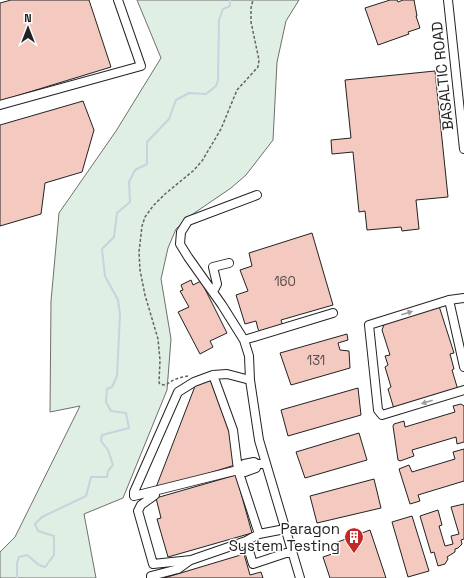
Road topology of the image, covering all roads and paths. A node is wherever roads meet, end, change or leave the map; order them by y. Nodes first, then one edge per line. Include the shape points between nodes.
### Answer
1 (118, 0) edge
2 (253, 0) edge
3 (448, 0) edge
4 (241, 85) dead end
5 (0, 105) edge
6 (463, 135) edge
7 (464, 149) edge
8 (257, 195) dead end
9 (229, 263) dead end
10 (213, 292) junction
11 (464, 298) edge
12 (449, 300) junction
13 (333, 313) dead end
14 (244, 340) junction
15 (464, 367) edge
16 (213, 375) junction
17 (250, 380) junction
18 (464, 390) edge
19 (261, 464) junction
20 (240, 470) junction
21 (155, 491) junction
22 (285, 529) junction
23 (260, 534) junction
24 (246, 541) junction
25 (292, 551) junction
26 (191, 560) junction
27 (151, 578) edge
28 (300, 578) edge

1 - 5 street via 141,66
2 - 4 path via 251,22 259,60 258,67
3 - 6 street, BASALTIC ROAD
6 - 7 street, BASALTIC ROAD
8 - 10 street via 188,222 181,232 180,244
9 - 10 street via 213,267 217,284
10 - 14 street
11 - 12 street
12 - 15 street
18 -> 12 street via 382,415 378,410 369,325
13 - 14 street
14 - 17 street via 249,356
16 - 17 street via 227,374
16 - 20 street via 232,430
16 - 21 street via 194,382 178,392 134,496
17 - 19 street
19 - 20 street via 244,464
19 - 22 street
20 - 21 street
20 - 23 street
21 - 26 street via 138,510 153,564
22 - 23 street
22 - 25 street
23 - 24 street
24 - 25 street via 253,564
24 - 26 street
25 - 28 street
26 - 27 street via 178,569

